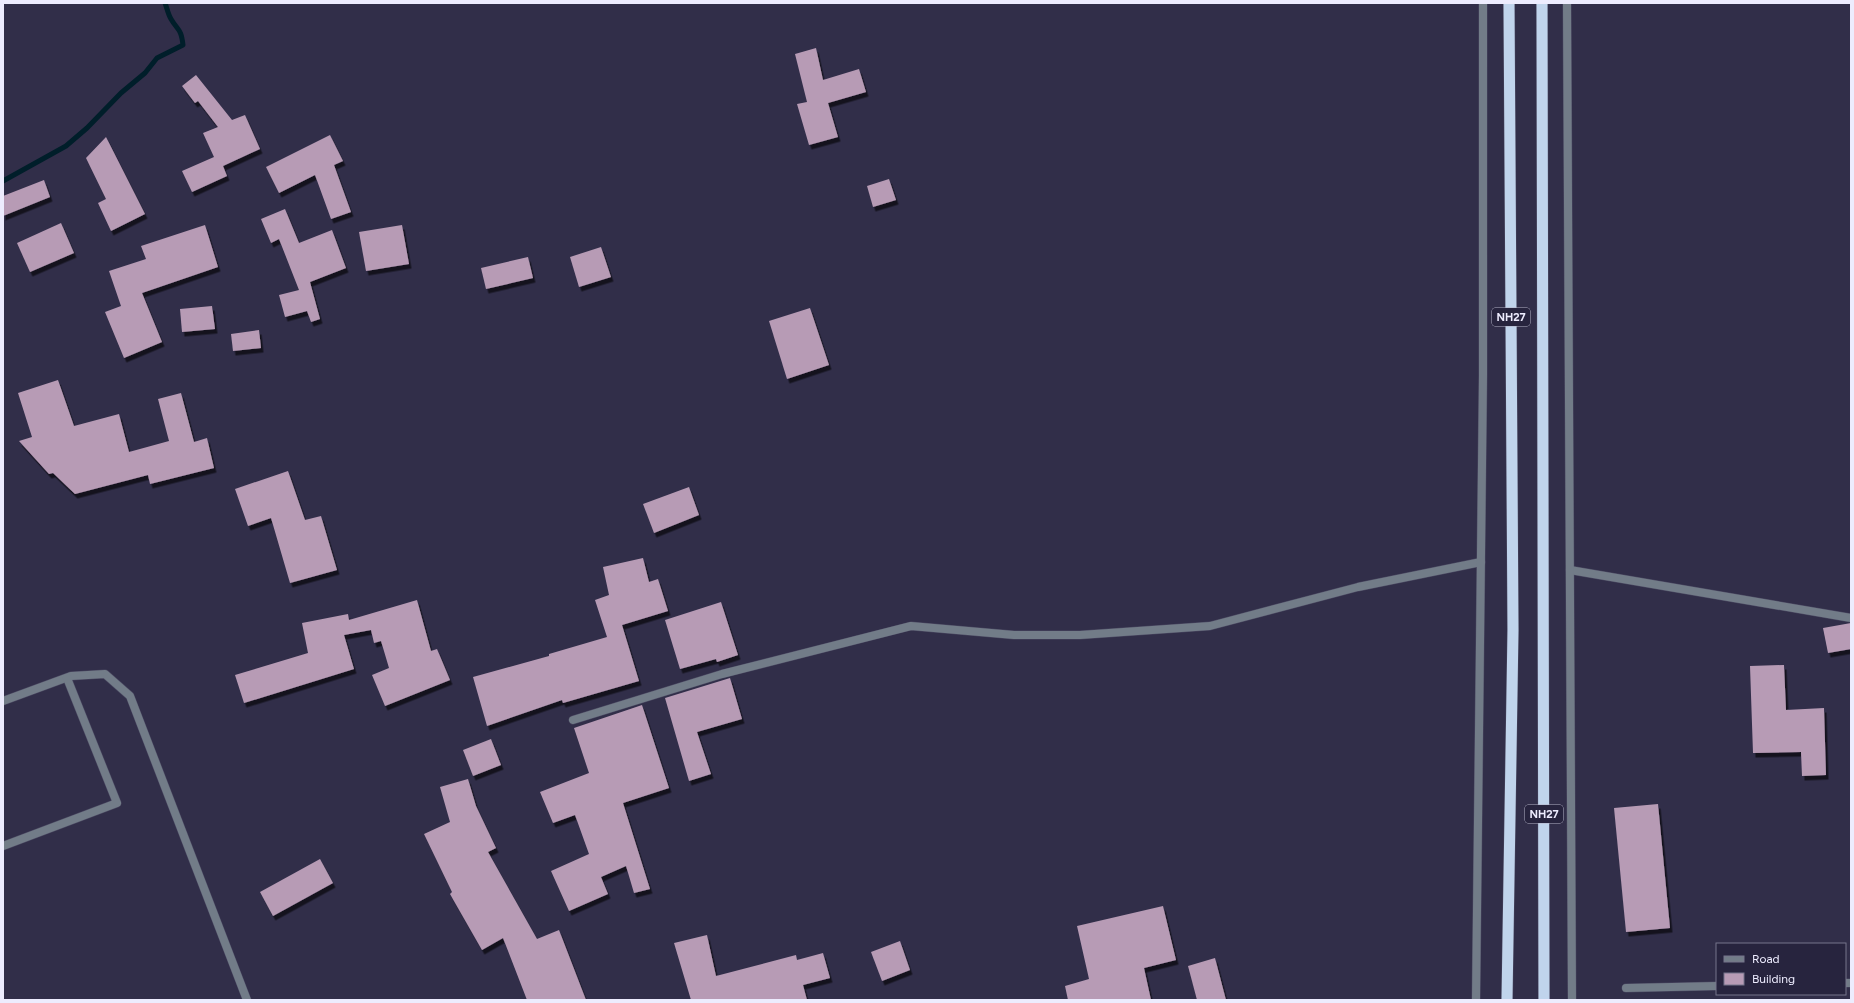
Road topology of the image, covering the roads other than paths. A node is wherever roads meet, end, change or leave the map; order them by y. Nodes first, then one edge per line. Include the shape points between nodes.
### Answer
1 (1483, 3) edge
2 (1509, 3) edge
3 (1542, 3) edge
4 (1567, 3) edge
5 (1481, 562) junction
6 (1570, 570) junction
7 (1851, 618) edge
8 (67, 678) junction
9 (3, 702) edge
10 (574, 720) dead end
11 (3, 846) edge
12 (1716, 986) edge
13 (1626, 988) dead end
14 (246, 1000) edge
15 (1476, 1000) edge
16 (1507, 1000) edge
17 (1544, 1000) edge
18 (1572, 1000) edge

1 - 5 street
2 - 16 highway, NH27 via 1513,630
3 - 17 highway, NH27
4 - 6 street
5 - 10 street via 1358,587 1210,626 1080,635 1014,635 911,626 722,674
5 - 15 street
6 - 7 street
6 - 18 street
8 - 9 street
8 - 11 street via 117,803
8 - 14 street via 105,674 130,696
12 - 13 street

